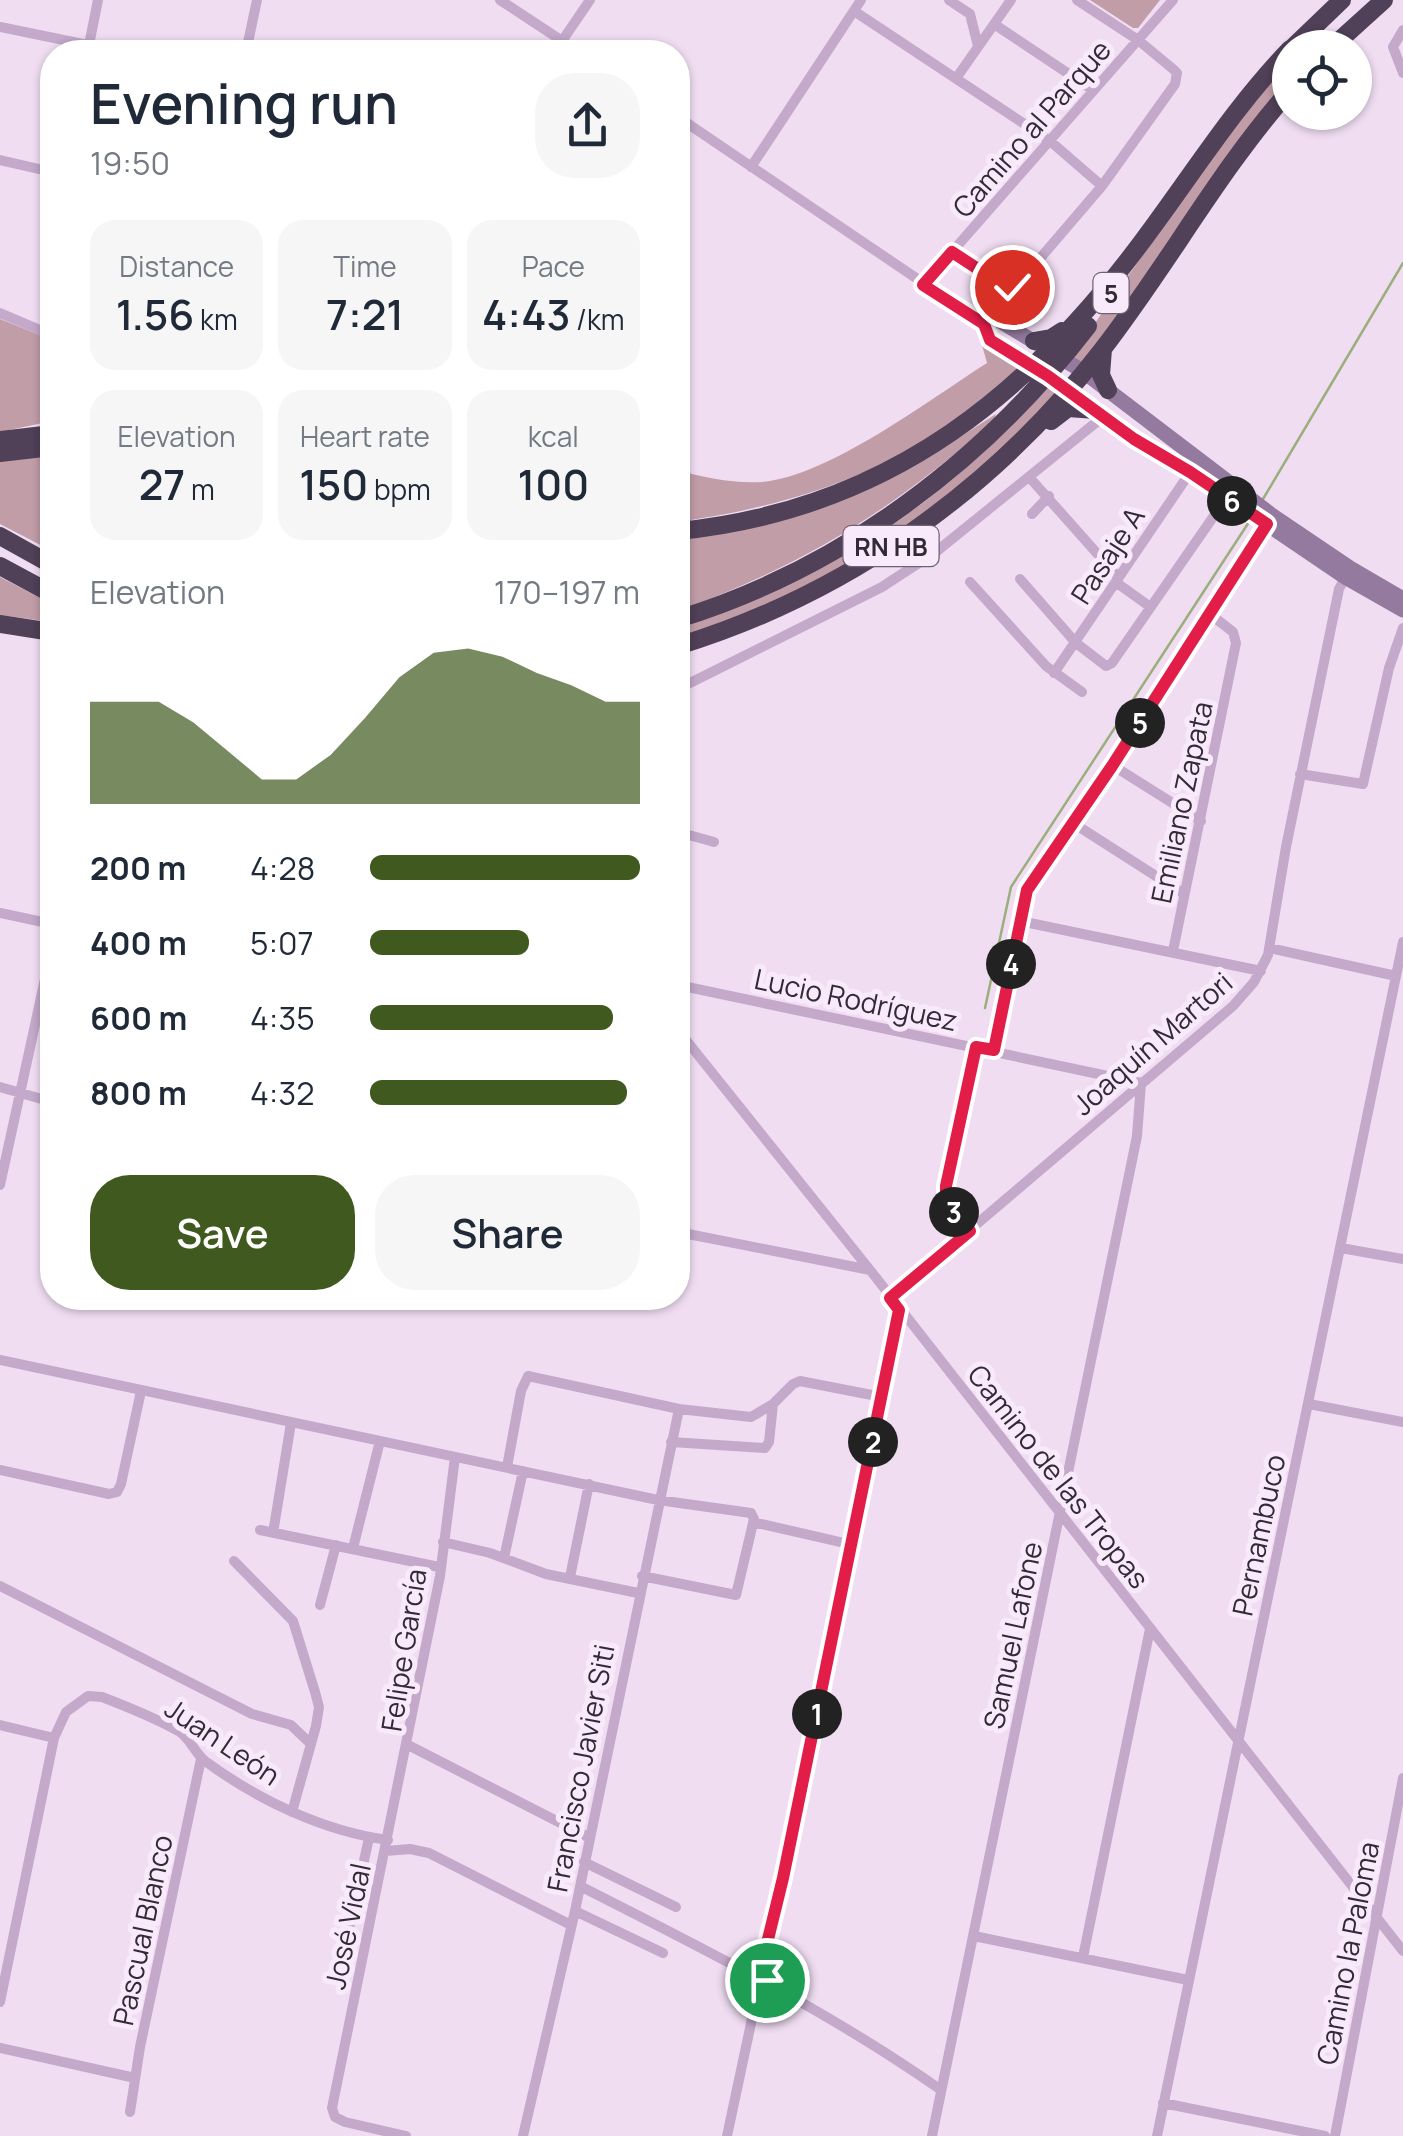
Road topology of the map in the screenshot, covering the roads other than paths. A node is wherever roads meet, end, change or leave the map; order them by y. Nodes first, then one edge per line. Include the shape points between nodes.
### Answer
1 (98, 0) edge
2 (257, 0) edge
3 (590, 0) edge
4 (861, 0) edge
5 (949, 0) edge
6 (1011, 0) edge
7 (1077, 0) edge
8 (1173, 0) edge
9 (1342, 0) edge
10 (1384, 0) edge
11 (507, 2) edge
12 (854, 12) junction
13 (994, 24) junction
14 (0, 27) edge
15 (1310, 30) edge
16 (1352, 30) edge
17 (1403, 30) edge
18 (64, 40) edge
19 (90, 40) edge
20 (249, 40) edge
21 (559, 40) edge
22 (563, 40) edge
23 (1138, 40) junction
24 (978, 48) junction
25 (1272, 70) edge
26 (1403, 74) edge
27 (958, 77) junction
28 (1093, 90) junction
29 (1272, 112) edge
30 (690, 125) edge
31 (1050, 141) junction
32 (0, 160) edge
33 (751, 167) junction
34 (40, 169) edge
35 (1102, 186) junction
36 (1155, 225) junction
37 (952, 252) junction
38 (923, 285) junction
39 (0, 313) edge
40 (984, 324) junction
41 (1072, 328) junction
42 (40, 329) edge
43 (1034, 340) junction
44 (1103, 349) junction
45 (1057, 354) junction
46 (1041, 371) junction
47 (1084, 372) junction
48 (1108, 390) junction
49 (1069, 391) junction
50 (1100, 413) junction
51 (1148, 420) junction
52 (1033, 429) junction
53 (40, 430) edge
54 (40, 435) edge
55 (24, 436) junction
56 (1134, 439) junction
57 (0, 440) edge
58 (40, 448) edge
59 (0, 453) edge
60 (1194, 466) junction
61 (1030, 478) junction
62 (1049, 496) junction
63 (1227, 497) junction
64 (1032, 514) dead end
65 (1267, 524) junction
66 (690, 529) edge
67 (0, 536) edge
68 (40, 558) edge
69 (0, 566) edge
70 (1347, 572) junction
71 (1020, 579) dead end
72 (1118, 580) junction
73 (970, 582) dead end
74 (40, 588) edge
75 (1403, 599) edge
76 (1149, 606) junction
77 (1403, 610) edge
78 (690, 614) edge
79 (1210, 614) junction
80 (0, 624) edge
81 (1403, 628) edge
82 (40, 630) edge
83 (690, 642) edge
84 (1076, 644) junction
85 (1054, 673) junction
86 (690, 684) edge
87 (1082, 692) dead end
88 (1112, 766) junction
89 (1300, 774) junction
90 (1200, 822) junction
91 (1073, 824) junction
92 (690, 835) edge
93 (714, 842) dead end
94 (1184, 894) junction
95 (0, 912) edge
96 (40, 921) edge
97 (1020, 921) junction
98 (1403, 942) edge
99 (1269, 948) junction
100 (1172, 951) junction
101 (1262, 971) junction
102 (1396, 976) junction
103 (690, 987) edge
104 (40, 1001) edge
105 (690, 1045) edge
106 (976, 1047) junction
107 (994, 1050) junction
108 (1142, 1083) junction
109 (0, 1088) edge
110 (19, 1095) junction
111 (40, 1099) edge
112 (0, 1185) edge
113 (970, 1231) junction
114 (690, 1234) edge
115 (1342, 1248) junction
116 (1403, 1259) edge
117 (870, 1270) junction
118 (890, 1298) junction
119 (899, 1310) junction
120 (0, 1360) edge
121 (141, 1391) junction
122 (882, 1397) junction
123 (774, 1404) junction
124 (1308, 1404) junction
125 (678, 1409) junction
126 (1403, 1422) edge
127 (291, 1423) junction
128 (380, 1441) junction
129 (671, 1442) junction
130 (455, 1457) junction
131 (508, 1468) junction
132 (0, 1470) edge
133 (524, 1471) junction
134 (590, 1484) junction
135 (658, 1500) junction
136 (1060, 1514) junction
137 (752, 1518) junction
138 (443, 1542) junction
139 (853, 1544) junction
140 (336, 1545) junction
141 (354, 1548) junction
142 (504, 1558) junction
143 (234, 1561) dead end
144 (440, 1567) junction
145 (642, 1576) junction
146 (570, 1577) junction
147 (0, 1586) edge
148 (638, 1593) junction
149 (320, 1605) dead end
150 (1150, 1629) junction
151 (0, 1725) edge
152 (54, 1738) junction
153 (1239, 1740) junction
154 (311, 1744) junction
155 (408, 1745) junction
156 (202, 1758) junction
157 (1403, 1778) edge
158 (292, 1812) junction
159 (1399, 1817) edge
160 (588, 1836) junction
161 (369, 1838) junction
162 (387, 1846) junction
163 (584, 1862) junction
164 (580, 1886) junction
165 (676, 1907) dead end
166 (575, 1911) junction
167 (1376, 1918) junction
168 (571, 1925) junction
169 (974, 1936) junction
170 (1403, 1951) edge
171 (344, 1952) dead end
172 (663, 1953) dead end
173 (1083, 1957) junction
174 (3, 1970) edge
175 (759, 1976) junction
176 (1188, 1980) junction
177 (0, 2002) edge
178 (0, 2048) edge
179 (135, 2078) junction
180 (941, 2090) junction
181 (1164, 2103) junction
182 (130, 2112) dead end
183 (406, 2136) edge
184 (523, 2136) edge
185 (727, 2136) edge
186 (932, 2136) edge
187 (1157, 2136) edge
188 (1325, 2136) edge
189 (1335, 2136) edge

1 - 19 street
2 - 20 street
3 - 22 street
4 - 12 street
5 - 24 street via 970,14
6 - 13 street
7 - 23 street
8 - 23 street, Camino al Parque
9 - 15 highway
10 - 16 highway
11 - 21 street
12 - 27 street
12 - 33 street
13 - 24 street
13 - 28 street
14 - 18 street
17 - 26 street via 1392,48
23 - 28 street, Camino al Parque
23 - 35 street via 1178,78
24 - 27 street
25 - 36 highway
27 - 31 street
28 - 31 street, Camino al Parque
29 - 44 highway, RN HB
30 - 33 street
31 - 35 street
31 - 37 street, Camino al Parque
32 - 34 street
33 - 38 street
35 - 37 street via 1012,287
36 - 41 highway
36 - 45 highway, 5 via 1104,304
37 - 38 street, Camino al Parque
38 - 40 street
39 - 42 street
40 - 43 street via 1000,320
40 - 46 street via 990,340
41 - 43 highway
41 - 45 highway
43 - 45 street
44 - 47 highway, RN HB
44 - 48 highway via 1101,374
45 - 46 highway, 5
45 - 47 street
46 - 49 street
46 - 66 highway, RN HB via 954,432 870,479 778,512
46 - 78 highway, 5 via 1015,412 887,518 781,578
47 - 48 street
47 - 49 highway, RN HB
48 - 51 street
49 - 50 street
49 - 52 highway, RN HB
50 - 52 highway via 1068,408
50 - 56 street
50 - 61 street
51 - 56 street
51 - 60 street
52 - 83 highway, RN HB via 985,477 879,554 814,591
53 - 55 highway
54 - 55 highway
55 - 57 highway
56 - 60 street
58 - 59 highway
60 - 63 street
60 - 70 street
60 - 72 street, Pasaje A
61 - 62 street
61 - 86 street via 938,552 882,587
62 - 64 street
62 - 72 street
63 - 65 street
63 - 76 street
65 - 70 street
65 - 79 street
67 - 68 highway
69 - 74 highway
70 - 75 street
70 - 77 street
70 - 89 street, Joaquín Martori
71 - 84 street
72 - 76 street
72 - 84 street, Pasaje A
73 - 85 street
76 - 84 street via 1112,663 1106,666
79 - 88 street
79 - 90 street, Emiliano Zapata via 1233,632 1236,644
80 - 82 highway
81 - 89 street via 1362,784
84 - 85 street, Pasaje A
85 - 87 street
88 - 90 street
88 - 91 street
89 - 99 street, Joaquín Martori
90 - 94 street, Emiliano Zapata
91 - 94 street
91 - 97 street via 1027,890
92 - 93 street
94 - 100 street, Emiliano Zapata
95 - 96 street
97 - 100 street
97 - 107 street
98 - 102 street, Pernambuco
99 - 101 street, Joaquín Martori
99 - 102 street
100 - 101 street
101 - 108 street, Joaquín Martori via 1233,1006
102 - 115 street, Pernambuco
103 - 106 street, Lucio Rodríguez
104 - 110 street
105 - 117 street, Camino de las Tropas
106 - 107 street, Lucio Rodríguez
106 - 113 street via 945,1192
107 - 108 street, Lucio Rodríguez
108 - 113 street, Joaquín Martori
108 - 136 street, Samuel Lafone
109 - 110 street
110 - 111 street
110 - 112 street
113 - 118 street, Joaquín Martori
114 - 117 street
115 - 116 street
115 - 124 street, Pernambuco
117 - 118 street, Camino de las Tropas
118 - 119 street, Camino de las Tropas
119 - 122 street
119 - 136 street, Camino de las Tropas
120 - 121 street
121 - 127 street
121 - 132 street via 117,1492
122 - 123 street via 800,1381
122 - 139 street
123 - 125 street via 753,1417
123 - 129 street via 765,1448
124 - 126 street
124 - 153 street, Pernambuco
125 - 129 street, Francisco Javier Siti
125 - 131 street via 528,1376
127 - 128 street
127 - 140 street via 267,1531
128 - 130 street
128 - 141 street
129 - 135 street, Francisco Javier Siti
130 - 131 street
130 - 138 street, Felipe García
131 - 133 street
133 - 134 street
133 - 142 street
134 - 135 street
134 - 146 street
135 - 137 street
135 - 145 street, Francisco Javier Siti
136 - 150 street, Camino de las Tropas
136 - 169 street, Samuel Lafone
137 - 139 street
137 - 145 street via 736,1595
138 - 142 street
138 - 144 street, Felipe García
139 - 175 street
140 - 141 street
140 - 149 street
141 - 144 street
142 - 146 street
143 - 154 street via 293,1621 319,1707
144 - 155 street, Felipe García
145 - 148 street, Francisco Javier Siti
146 - 148 street
147 - 154 street via 252,1714 290,1725
148 - 160 street, Francisco Javier Siti
150 - 153 street, Camino de las Tropas
150 - 173 street
151 - 152 street
152 - 156 street, Juan León via 72,1705 96,1695 182,1734
152 - 174 street
153 - 167 street, Camino de las Tropas
153 - 176 street, Pernambuco
154 - 158 street
155 - 160 street, Felipe García
155 - 162 street, José Vidal
156 - 158 street, Juan León
156 - 179 street, Pascual Blanco
157 - 159 street, Camino la Paloma
158 - 161 street, Juan León
159 - 167 street, Camino la Paloma
160 - 163 street, Francisco Javier Siti
161 - 162 street, Juan León
161 - 171 street, José Vidal
162 - 168 street, Juan León via 429,1853
162 - 183 street, José Vidal via 333,2102 335,2116 345,2122
163 - 164 street, Francisco Javier Siti
163 - 165 street
164 - 166 street, Francisco Javier Siti
164 - 175 street
166 - 168 street, Francisco Javier Siti
166 - 172 street
167 - 170 street, Camino de las Tropas
167 - 189 street, Camino la Paloma
168 - 184 street, Francisco Javier Siti
169 - 173 street
169 - 180 street, Samuel Lafone
173 - 176 street
174 - 177 street
175 - 180 street
175 - 185 street
176 - 181 street, Pernambuco
178 - 179 street
179 - 182 street, Pascual Blanco
180 - 186 street, Samuel Lafone
181 - 187 street, Pernambuco
181 - 188 street

